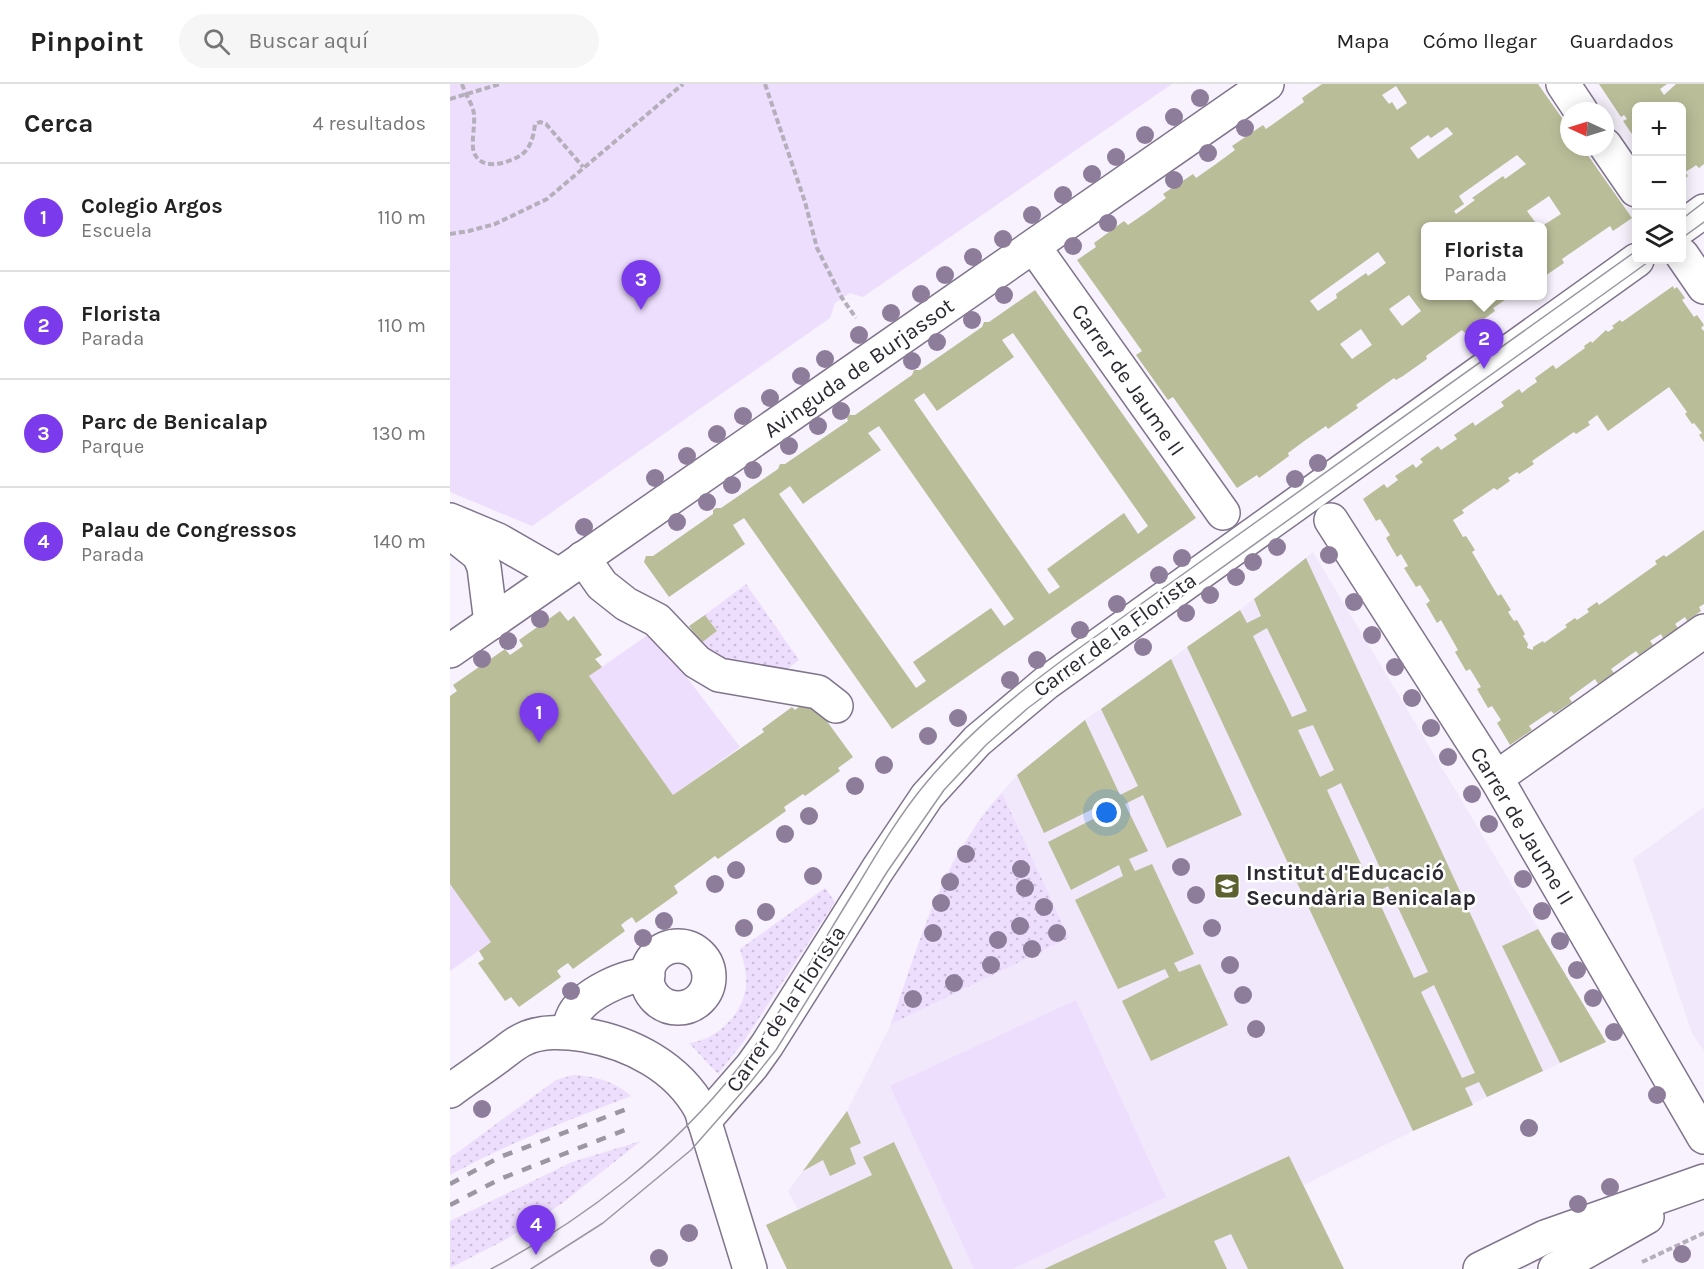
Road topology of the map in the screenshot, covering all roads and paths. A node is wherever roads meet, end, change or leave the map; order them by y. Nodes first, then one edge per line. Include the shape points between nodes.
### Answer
1 (462, 84) edge
2 (500, 84) edge
3 (683, 84) edge
4 (765, 84) edge
5 (1267, 84) edge
6 (1563, 84) edge
7 (465, 96) junction
8 (450, 99) edge
9 (1575, 102) edge
10 (1613, 156) edge
11 (583, 167) junction
12 (1632, 184) edge
13 (1704, 211) edge
14 (1686, 224) edge
15 (450, 234) edge
16 (1034, 247) junction
17 (1686, 261) edge
18 (1632, 264) edge
19 (1704, 287) edge
20 (856, 318) dead end
21 (1223, 513) dead end
22 (450, 520) edge
23 (1331, 520) dead end
24 (450, 532) edge
25 (571, 566) junction
26 (491, 623) junction
27 (1704, 631) edge
28 (450, 651) edge
29 (836, 706) dead end
30 (1496, 778) junction
31 (648, 975) dead end
32 (568, 1032) junction
33 (450, 1091) edge
34 (704, 1121) junction
35 (1704, 1137) edge
36 (1704, 1183) edge
37 (1704, 1233) edge
38 (1637, 1264) dead end
39 (750, 1269) edge
40 (1480, 1269) edge
41 (1555, 1269) edge

1 - 7 path
2 - 7 path
3 - 11 path
4 - 20 path via 817,248
5 - 16 street, Avinguda de Burjassot
6 - 9 street
7 - 8 path
7 - 11 path via 474,111 475,155 482,161 492,165 526,152 535,124 540,122
10 - 12 street
11 - 15 path via 547,199 495,224
13 - 14 street
16 - 21 street, Carrer de Jaume II
16 - 25 street, Avinguda de Burjassot
17 - 19 street
18 - 34 street, Carrer de la Florista via 1046,683 977,741 907,824 753,1066
22 - 25 street
23 - 30 street, Carrer de Jaume II
24 - 26 street via 479,555
25 - 26 street, Avinguda de Burjassot
25 - 29 street via 657,620 698,662 719,675 818,692
26 - 28 street, Avinguda de Burjassot
27 - 30 street
30 - 35 street, Carrer de Jaume II
31 - 32 street via 626,979 581,1004
32 - 33 street, Carrer de la Florista via 522,1040
32 - 34 street, Carrer de la Florista via 610,1039 656,1062 694,1098
34 - 39 street, Carrer de la Florista
36 - 40 street via 1545,1237
36 - 41 street
37 - 38 path

